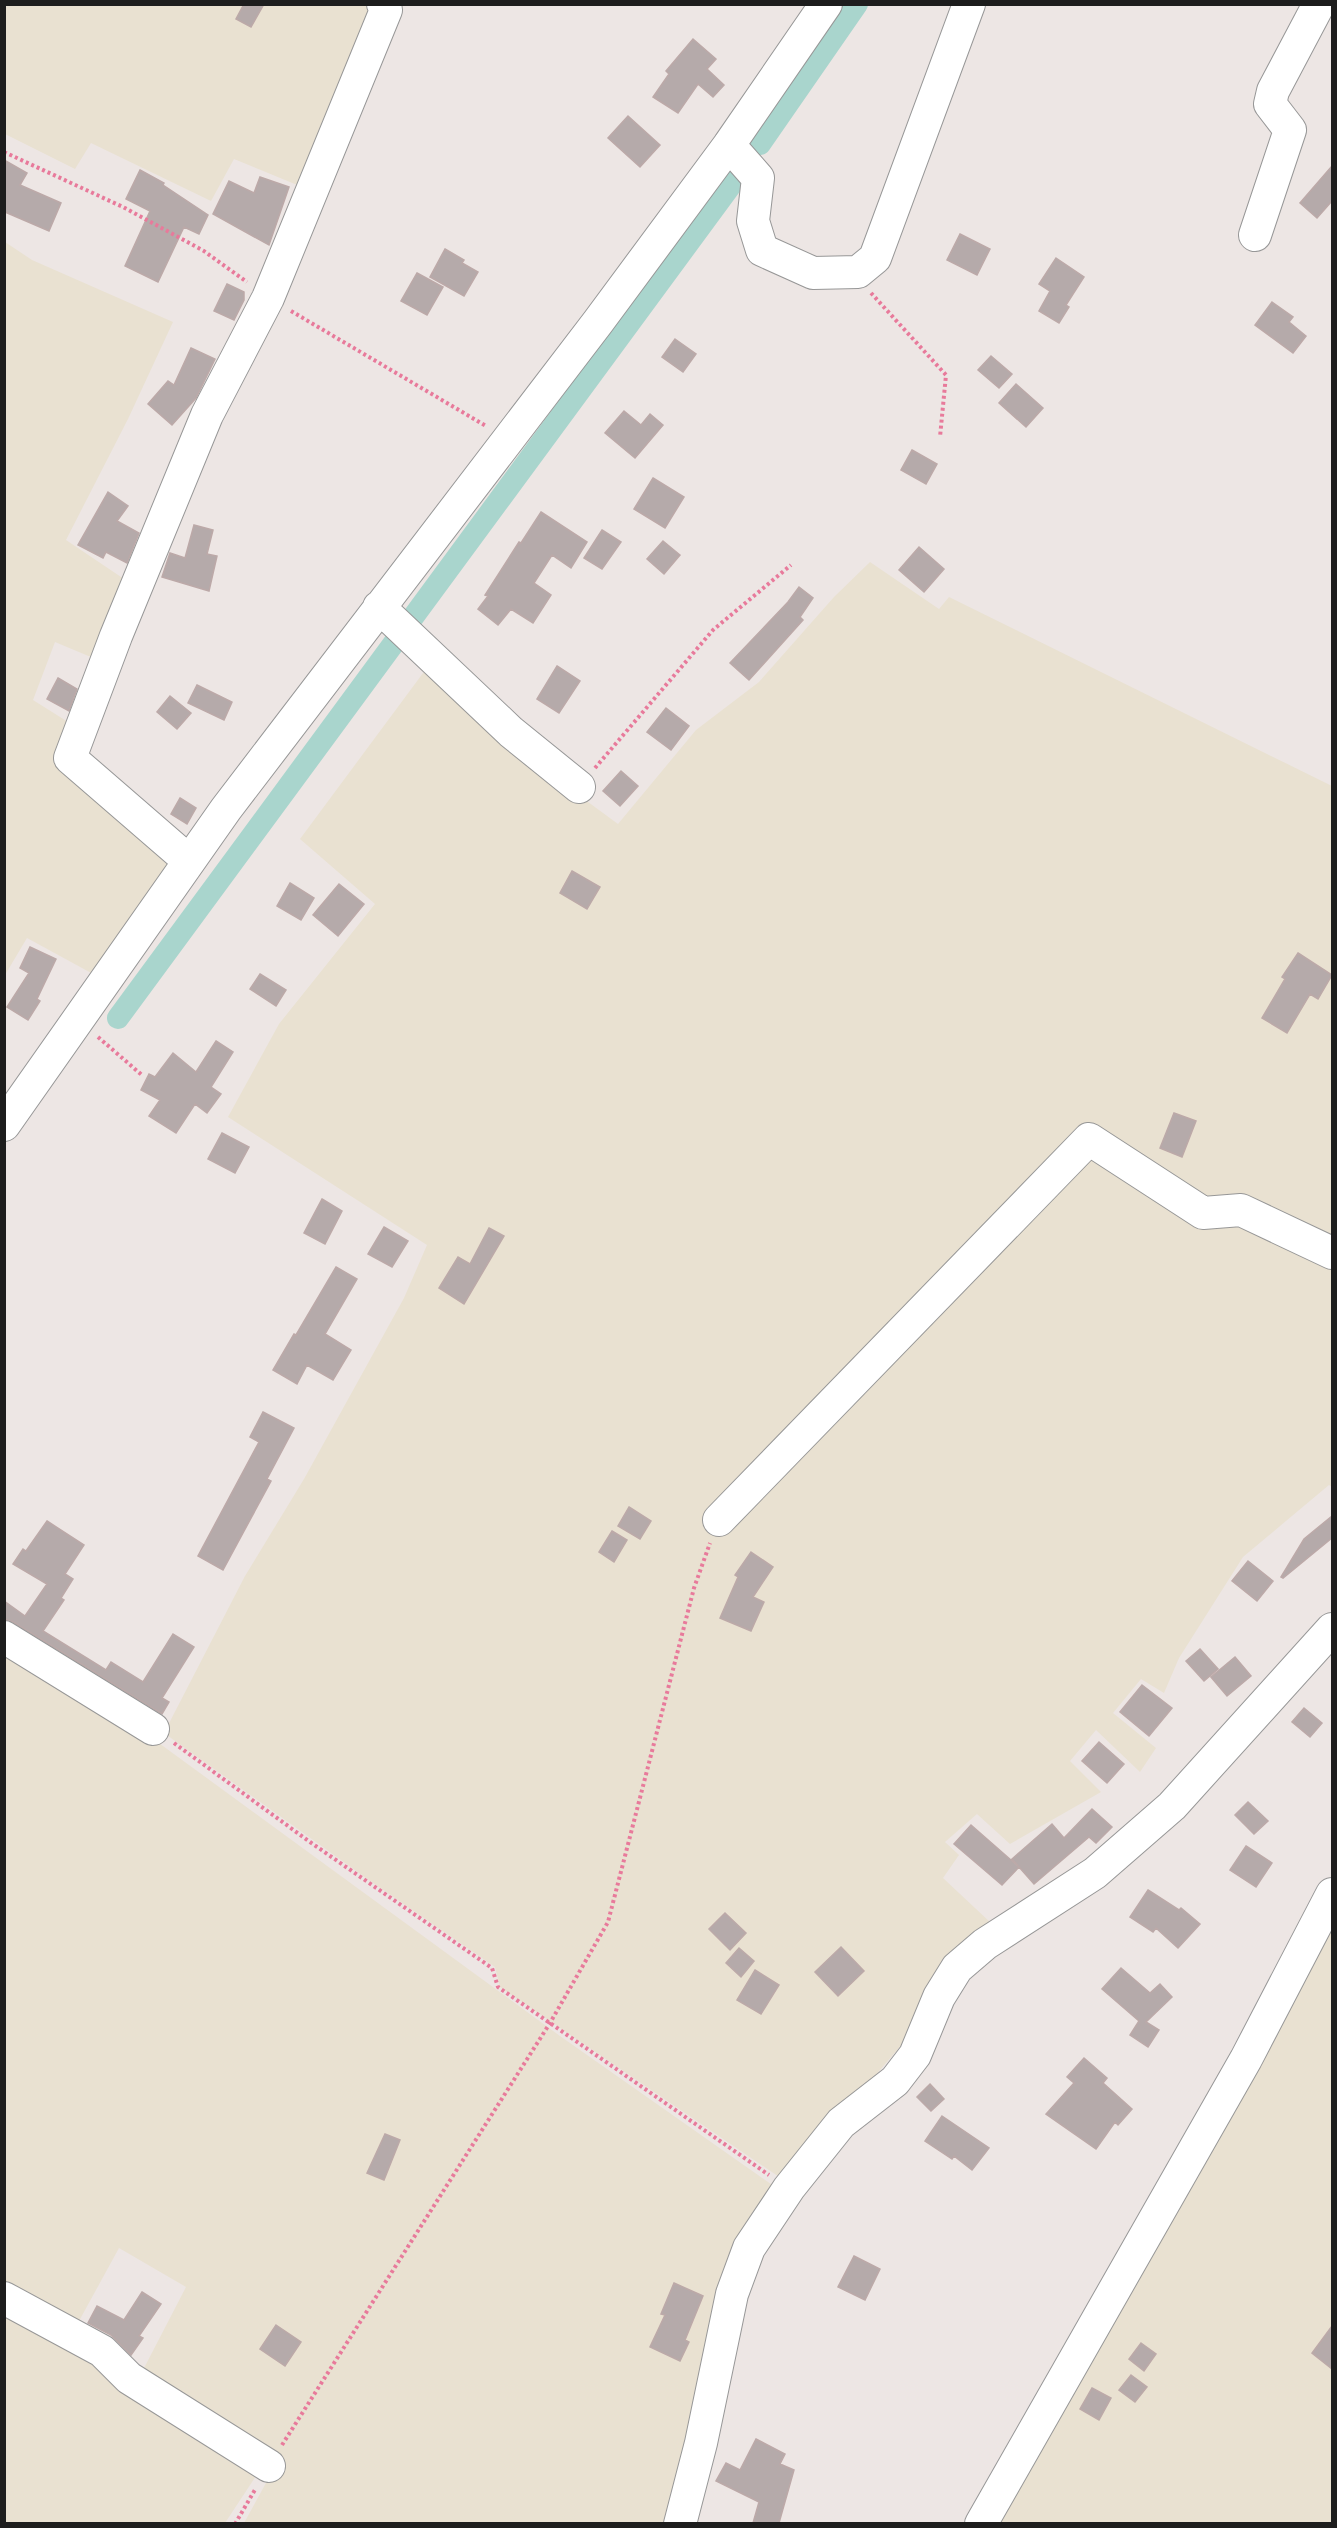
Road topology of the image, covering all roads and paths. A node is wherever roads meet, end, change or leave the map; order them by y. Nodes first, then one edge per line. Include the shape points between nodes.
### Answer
1 (383, 4) edge
2 (826, 4) edge
3 (969, 4) edge
4 (1319, 4) edge
5 (729, 145) junction
6 (4, 152) edge
7 (1255, 235) dead end
8 (858, 272) junction
9 (268, 298) junction
10 (940, 436) dead end
11 (507, 439) junction
12 (790, 565) dead end
13 (398, 624) junction
14 (579, 787) joint
15 (189, 861) junction
16 (79, 1021) junction
17 (143, 1076) dead end
18 (4, 1125) edge
19 (1332, 1253) edge
20 (719, 1520) joint
21 (1332, 1629) edge
22 (4, 1637) edge
23 (153, 1729) joint
24 (1332, 1894) edge
25 (550, 2023) junction
26 (789, 2188) junction
27 (4, 2298) edge
28 (269, 2466) junction
29 (235, 2523) edge
30 (681, 2523) edge
31 (981, 2523) edge

1 - 9 street via 387,10
2 - 5 street
3 - 8 street via 875,258
4 - 7 street via 1273,92 1270,104 1290,130
5 - 8 street via 758,178 753,221 762,250 813,273
5 - 11 street
6 - 9 path via 123,207 204,251
8 - 10 path via 874,299 946,375
9 - 11 path
9 - 15 street via 207,415 70,758
11 - 13 street
12 - 14 path via 713,630
13 - 14 street via 511,732
13 - 15 street via 225,809
15 - 16 street
16 - 17 path
16 - 18 street
19 - 20 street via 1241,1210 1203,1213 1089,1139
20 - 25 path via 694,1588 608,1922
21 - 26 street via 1172,1806 1095,1873 985,1944 957,1968 939,1997 915,2055 895,2081 841,2124
22 - 23 street
23 - 25 path via 492,1968 498,1987
24 - 31 street via 1246,2059
25 - 26 path
25 - 28 path
26 - 30 street via 748,2248 732,2294
27 - 28 street via 102,2351 129,2378
28 - 29 path

